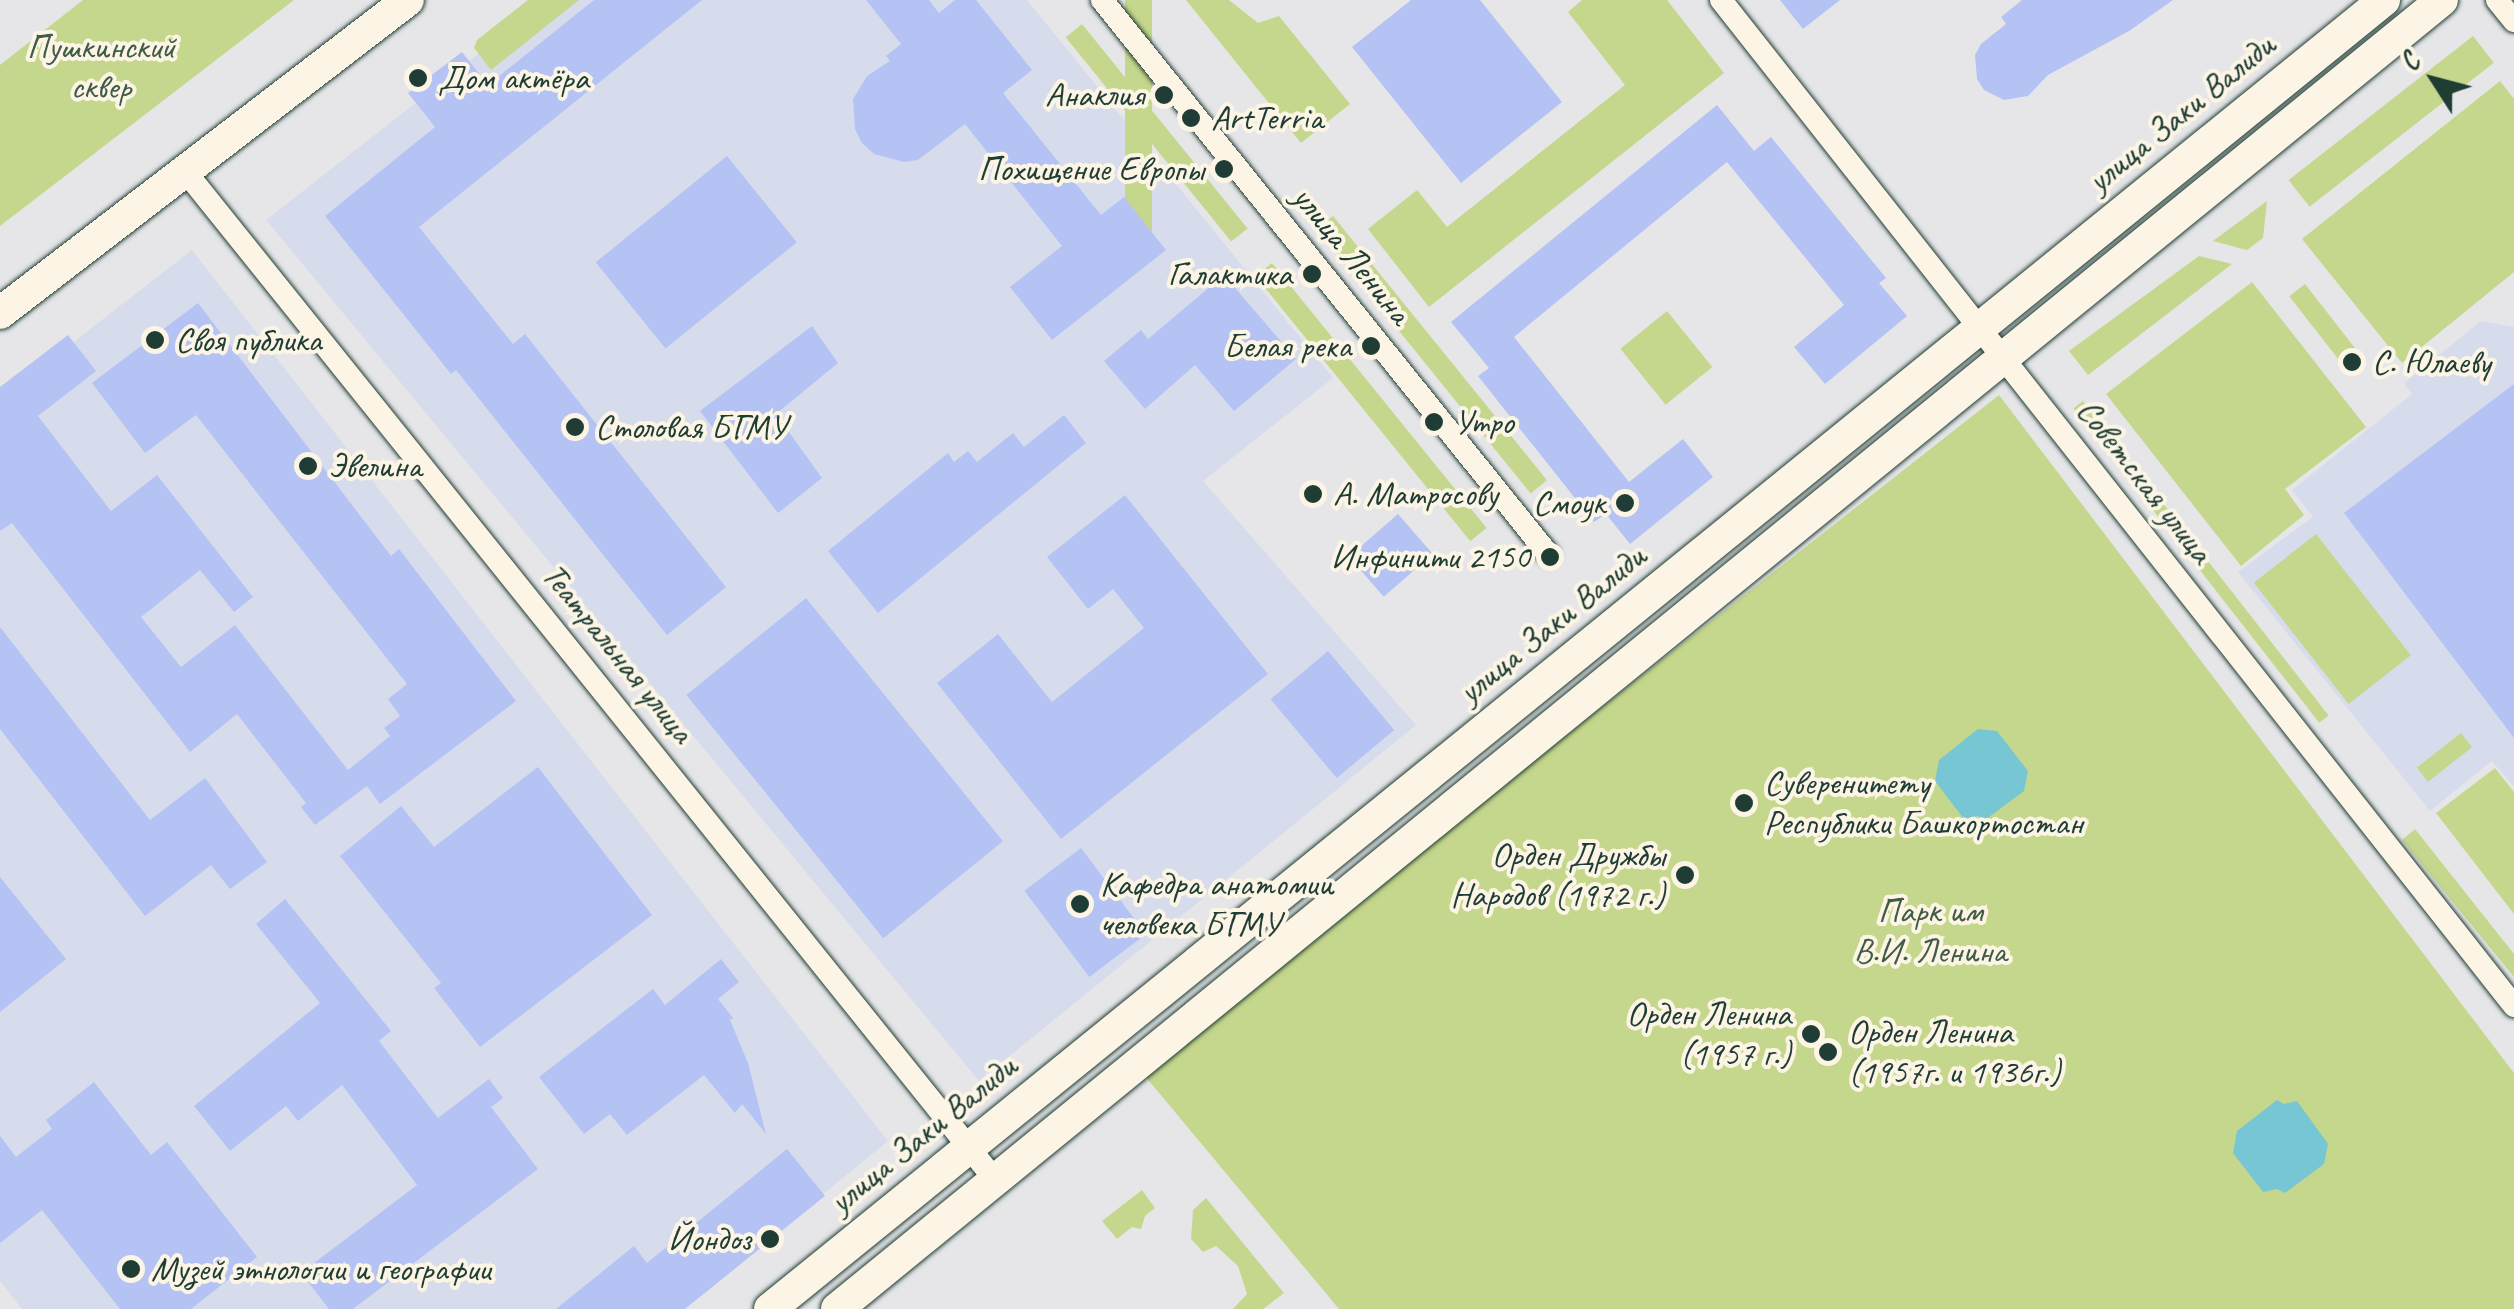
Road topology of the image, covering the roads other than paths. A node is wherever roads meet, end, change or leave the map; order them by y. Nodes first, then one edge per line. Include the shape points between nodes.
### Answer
1 (408, 0) edge
2 (1102, 0) edge
3 (1721, 0) edge
4 (2384, 0) edge
5 (2442, 0) edge
6 (2497, 0) edge
7 (2514, 21) edge
8 (186, 171) junction
9 (0, 313) edge
10 (1980, 328) junction
11 (2005, 360) junction
12 (1548, 554) dead end
13 (2514, 1006) edge
14 (970, 1148) junction
15 (995, 1180) junction
16 (770, 1309) edge
17 (836, 1309) edge

1 - 8 main road
2 - 12 street, улица Ленина
3 - 10 street, Советская улица
4 - 10 main road, улица Заки Валиди
5 - 11 main road
6 - 7 street
8 - 9 main road
8 - 14 street, Театральная улица
10 - 11 street, Советская улица
10 - 14 main road, улица Заки Валиди
11 - 13 street, Советская улица
11 - 15 main road
14 - 15 street, Театральная улица
14 - 16 main road, улица Заки Валиди
15 - 17 main road

